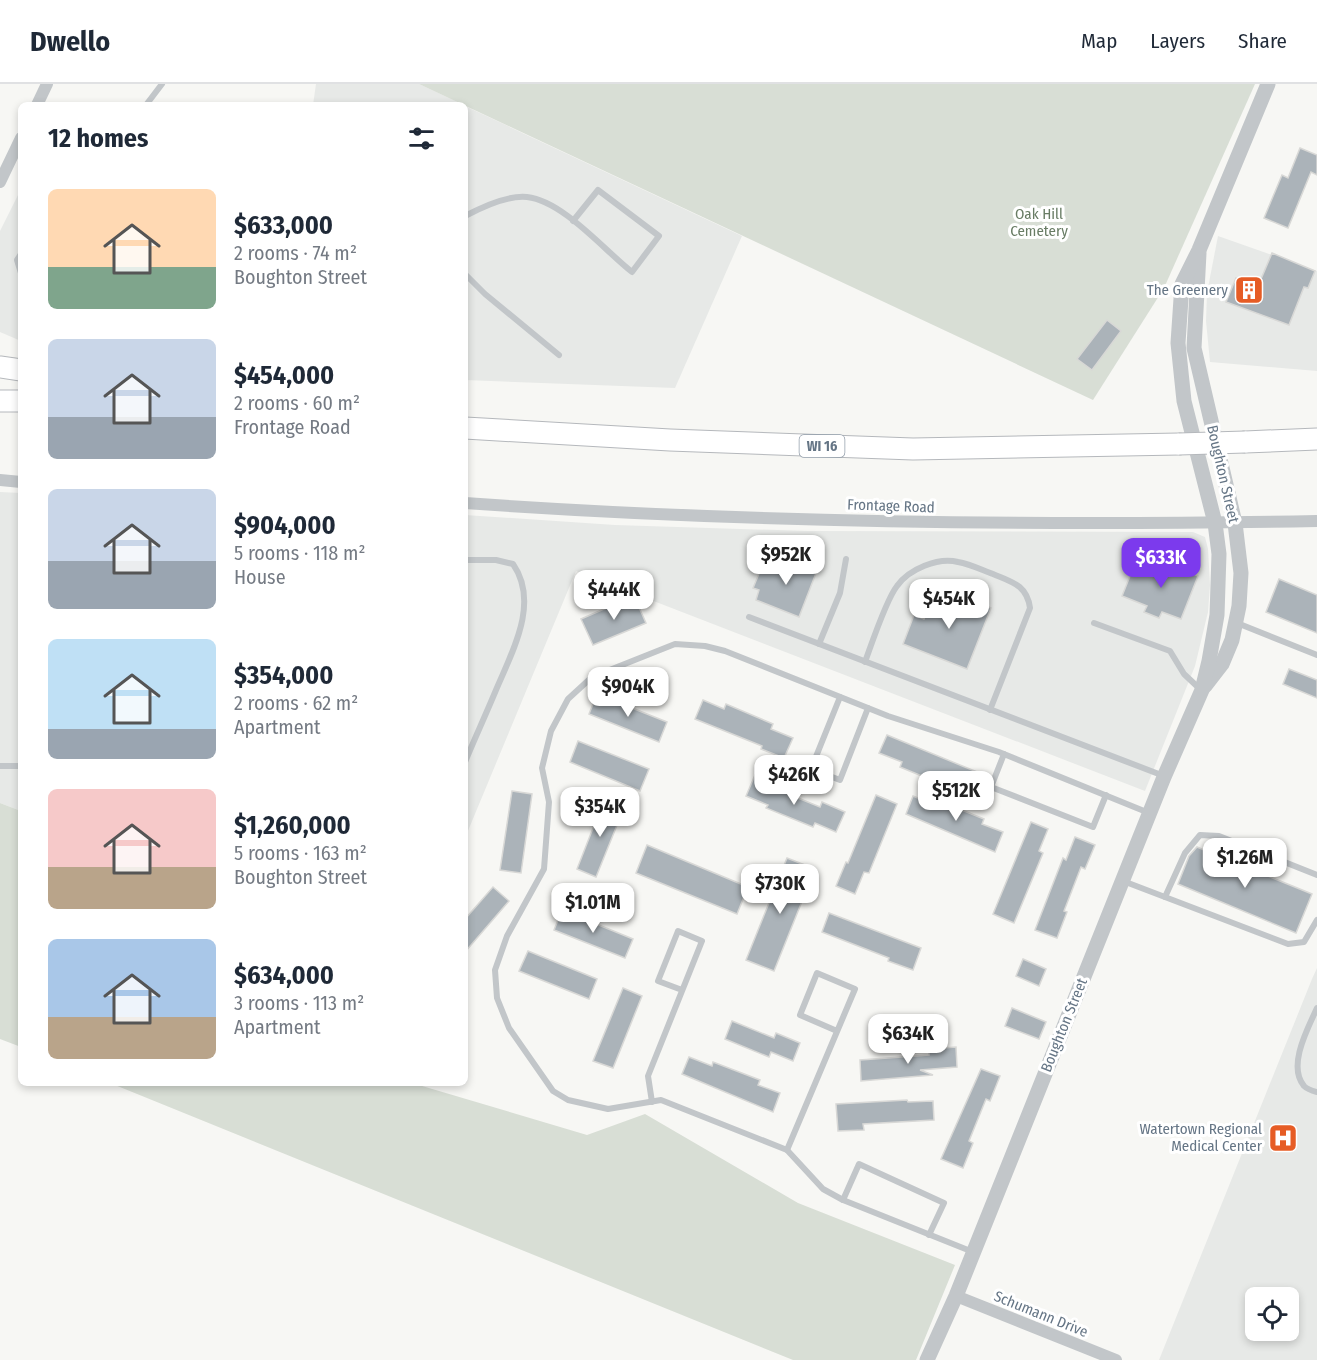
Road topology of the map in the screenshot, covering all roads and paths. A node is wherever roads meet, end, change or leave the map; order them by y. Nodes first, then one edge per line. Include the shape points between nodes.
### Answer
1 (47, 84) edge
2 (162, 84) edge
3 (1268, 84) edge
4 (38, 102) edge
5 (148, 102) edge
6 (18, 144) edge
7 (0, 182) edge
8 (468, 214) edge
9 (573, 221) junction
10 (1199, 250) junction
11 (468, 277) edge
12 (559, 355) dead end
13 (0, 367) edge
14 (18, 370) edge
15 (0, 401) edge
16 (18, 401) edge
17 (468, 428) edge
18 (1317, 439) edge
19 (0, 480) edge
20 (18, 482) edge
21 (468, 503) edge
22 (1317, 521) edge
23 (1215, 523) junction
24 (1235, 523) junction
25 (846, 559) dead end
26 (468, 560) edge
27 (749, 617) dead end
28 (1094, 623) dead end
29 (1236, 623) junction
30 (819, 644) junction
31 (1317, 655) edge
32 (865, 662) junction
33 (1202, 690) junction
34 (840, 697) junction
35 (868, 708) junction
36 (990, 710) junction
37 (1004, 754) junction
38 (468, 755) edge
39 (0, 766) edge
40 (18, 766) edge
41 (1164, 777) junction
42 (1106, 795) junction
43 (1150, 813) junction
44 (1317, 875) edge
45 (1122, 881) junction
46 (1165, 897) junction
47 (1317, 920) edge
48 (682, 990) junction
49 (1317, 1008) edge
50 (837, 1030) junction
51 (1317, 1092) edge
52 (652, 1102) junction
53 (788, 1150) junction
54 (843, 1200) junction
55 (929, 1235) junction
56 (973, 1252) junction
57 (956, 1296) junction
58 (927, 1360) edge
59 (1116, 1360) edge

1 - 4 street
2 - 5 lane
3 - 10 street, Boughton Street
6 - 7 street
8 - 9 lane via 526,197 543,202
9 - 9 lane via 633,272 659,236 598,190
10 - 23 street, Boughton Street via 1182,284 1178,343 1184,401
10 - 24 street, Boughton Street via 1194,348
11 - 12 lane
13 - 14 highway
15 - 16 highway
17 - 18 highway, WI 16, bridge via 913,449
19 - 20 street
21 - 23 street, Frontage Road via 951,523
22 - 24 street, Frontage Road
23 - 24 street, Frontage Road
23 - 33 street, Boughton Street via 1220,564 1218,605
24 - 29 street, Boughton Street via 1241,573
25 - 30 lane via 840,593
26 - 38 lane via 513,564 521,576 524,595 516,645
27 - 30 lane
28 - 33 lane via 1170,651 1184,674
29 - 31 lane
29 - 33 street, Boughton Street via 1228,652
30 - 32 lane
32 - 36 lane
32 - 36 lane via 896,586 924,567 944,561 959,562 1020,585 1030,608
33 - 41 street, Boughton Street
34 - 35 lane
34 - 35 lane via 811,769 840,780
34 - 52 lane via 724,651 675,644 592,677 568,699 551,731 542,768 549,802 544,869 507,936 495,970 497,998 509,1028 553,1091 568,1100 608,1109
35 - 37 lane
36 - 41 lane
37 - 42 lane
37 - 42 lane via 991,787 1093,827
39 - 40 lane
41 - 43 street, Boughton Street
42 - 43 lane
43 - 45 street, Boughton Street
44 - 46 lane via 1219,836 1200,835 1185,853
45 - 46 lane
45 - 56 street, Boughton Street
46 - 47 lane via 1288,944 1305,942
48 - 48 lane via 702,941 678,931 658,981
48 - 52 lane via 648,1076
49 - 51 lane via 1299,1050 1298,1073 1305,1086
50 - 50 lane via 855,989 817,973 800,1015
50 - 53 lane
52 - 53 lane via 661,1101
53 - 54 lane via 823,1189
54 - 55 lane
54 - 55 lane via 859,1164 944,1203
55 - 56 lane
56 - 57 street, Boughton Street
57 - 58 street, Boughton Street
57 - 59 street, Schumann Drive

